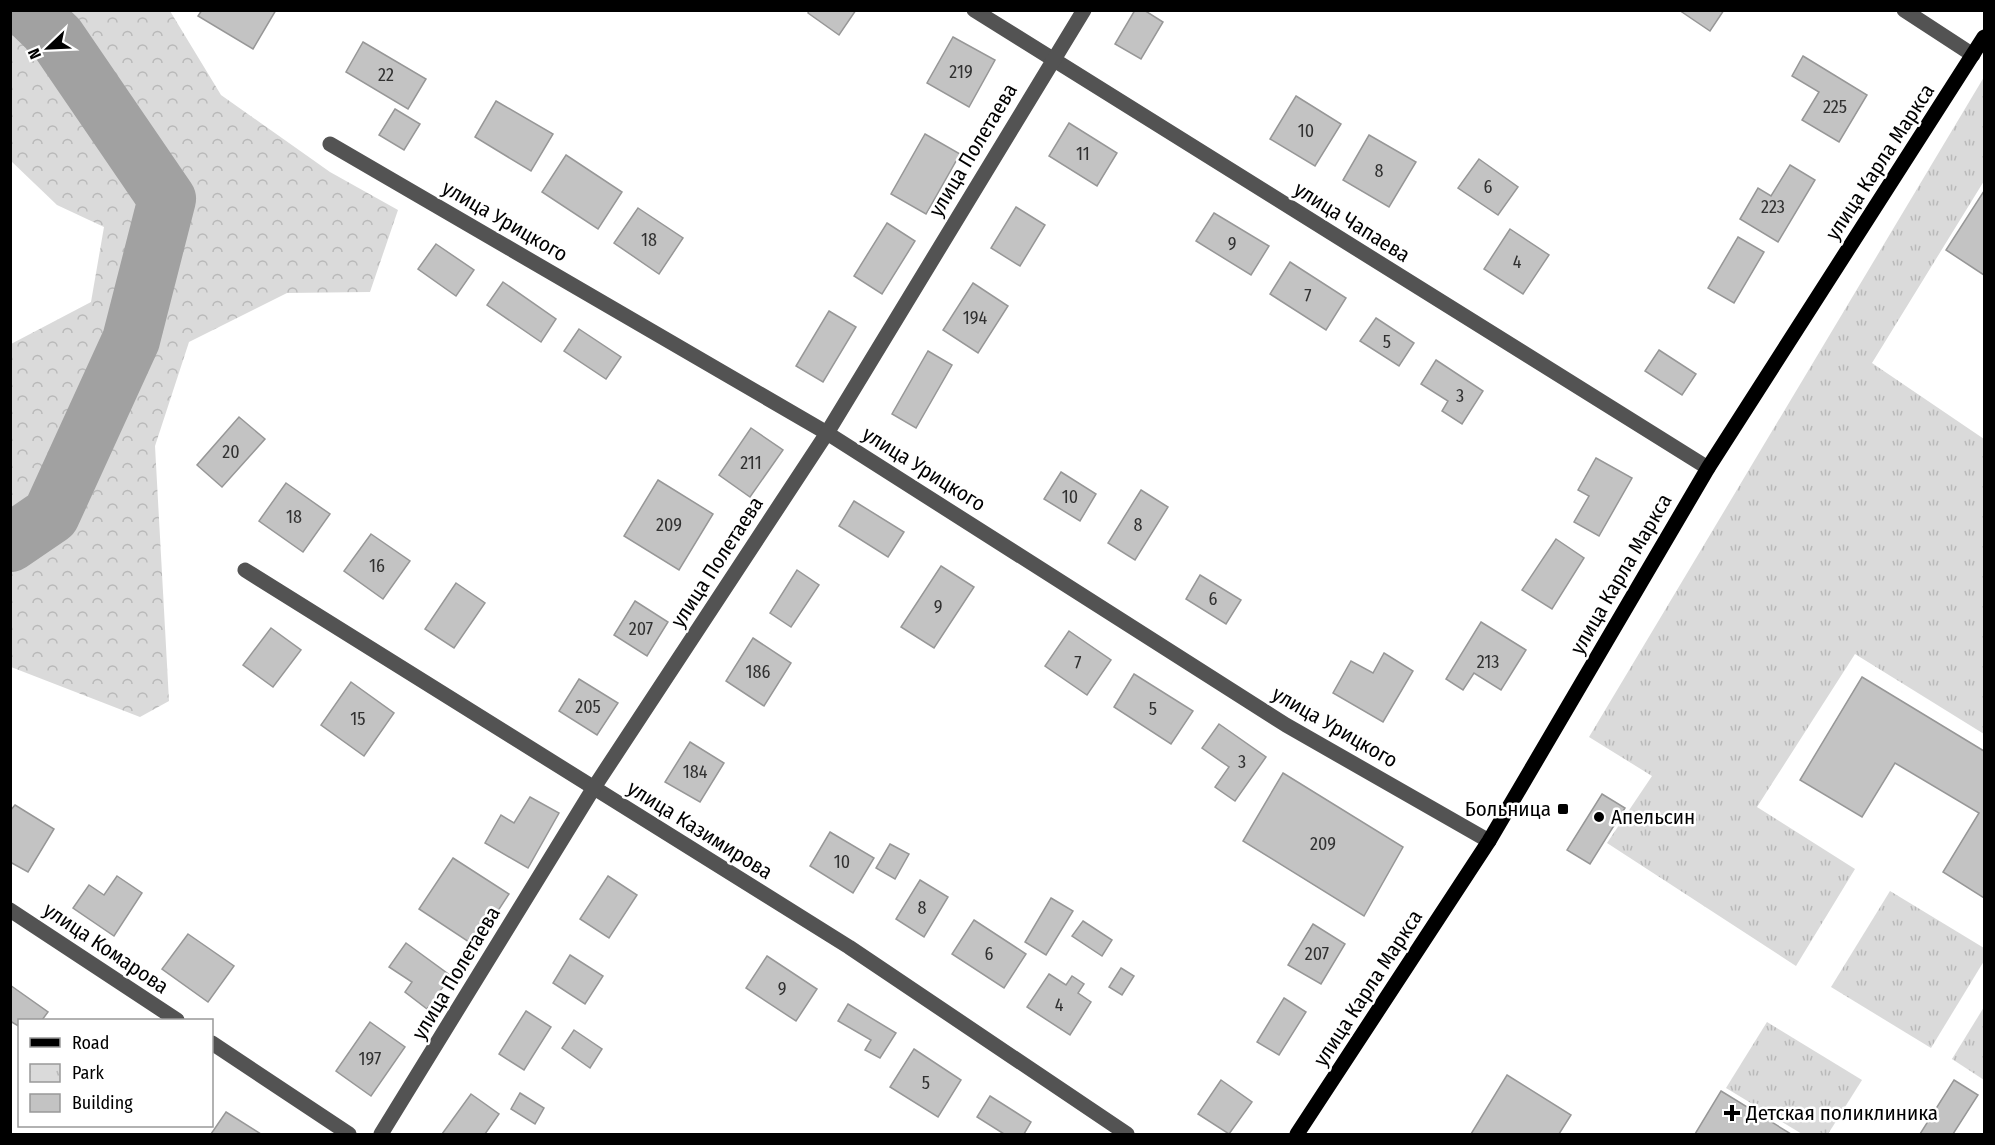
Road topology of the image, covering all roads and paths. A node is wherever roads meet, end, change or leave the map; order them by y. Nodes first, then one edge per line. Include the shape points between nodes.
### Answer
1 (974, 10) edge
2 (1084, 10) edge
3 (1904, 10) edge
4 (1984, 38) edge
5 (1973, 55) junction
6 (1052, 59) junction
7 (330, 144) dead end
8 (827, 433) junction
9 (1708, 468) junction
10 (245, 570) dead end
11 (593, 789) junction
12 (1489, 841) junction
13 (10, 909) edge
14 (175, 1019) edge
15 (213, 1044) edge
16 (349, 1134) edge
17 (381, 1134) edge
18 (1127, 1134) edge
19 (1297, 1134) edge

1 - 6 street, улица Чапаева
2 - 6 street, улица Полетаева
3 - 5 street
4 - 5 main road, улица Карла Маркса
5 - 9 main road, улица Карла Маркса
6 - 8 street, улица Полетаева
6 - 9 street, улица Чапаева
7 - 8 street, улица Урицкого
8 - 11 street, улица Полетаева
8 - 12 street, улица Урицкого via 1286,725
9 - 12 main road, улица Карла Маркса
10 - 11 street, улица Казимирова
11 - 17 street, улица Полетаева
11 - 18 street, улица Казимирова via 849,947
12 - 19 main road, улица Карла Маркса
13 - 14 street, улица Комарова
15 - 16 street

